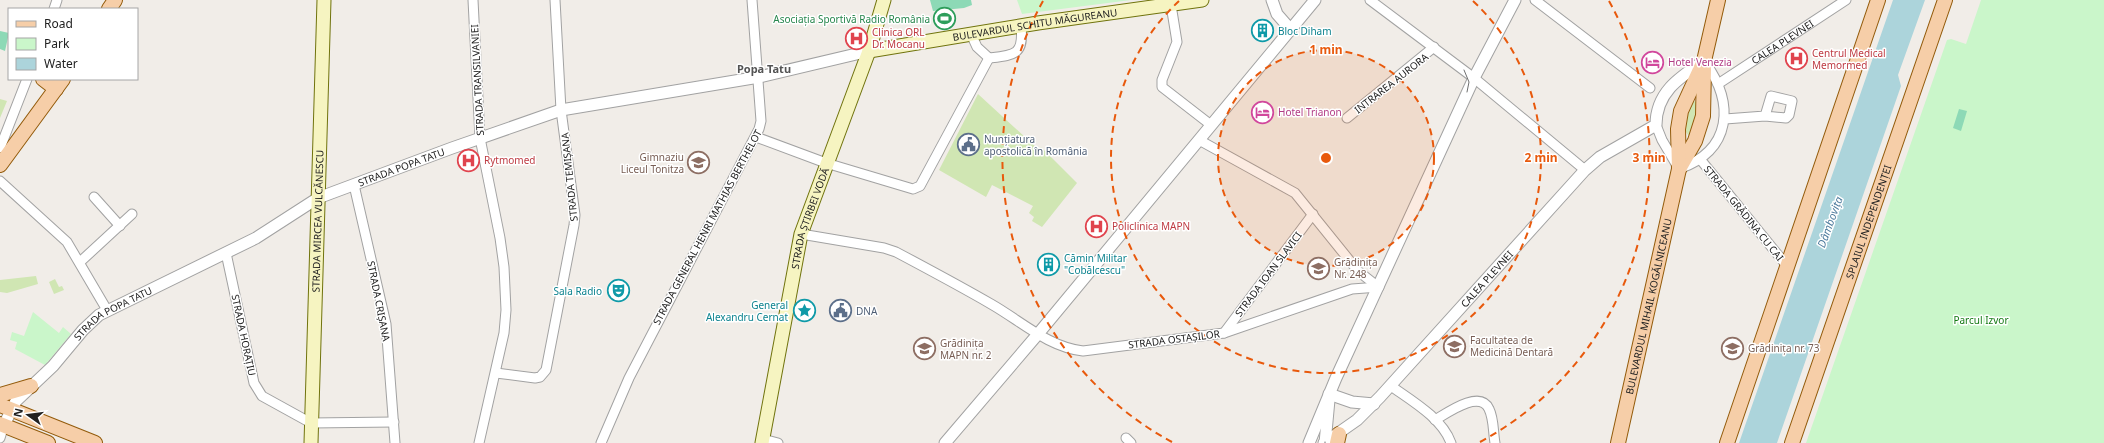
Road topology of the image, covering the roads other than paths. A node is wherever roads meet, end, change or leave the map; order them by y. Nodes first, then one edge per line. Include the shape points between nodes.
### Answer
1 (324, 0) edge
2 (473, 0) edge
3 (555, 0) edge
4 (752, 0) edge
5 (884, 0) edge
6 (1202, 0) edge
7 (1272, 0) edge
8 (1370, 0) edge
9 (1515, 0) edge
10 (1535, 0) edge
11 (1718, 0) edge
12 (1846, 0) edge
13 (1945, 0) edge
14 (1875, 1) edge
15 (1313, 3) edge
16 (1171, 5) junction
17 (1021, 26) junction
18 (1291, 30) junction
19 (971, 34) junction
20 (1434, 47) junction
21 (869, 51) junction
22 (989, 58) junction
23 (1704, 61) junction
24 (759, 78) junction
25 (1474, 78) junction
26 (27, 80) edge
27 (46, 80) edge
28 (60, 84) edge
29 (1718, 84) junction
30 (1650, 88) dead end
31 (561, 110) junction
32 (1765, 116) dead end
33 (1347, 118) dead end
34 (1725, 119) junction
35 (1211, 125) junction
36 (1656, 125) junction
37 (756, 137) junction
38 (480, 138) junction
39 (1199, 140) junction
40 (0, 148) edge
41 (1700, 159) junction
42 (826, 163) junction
43 (0, 165) edge
44 (1585, 170) junction
45 (1679, 170) junction
46 (0, 181) edge
47 (354, 185) junction
48 (94, 198) dead end
49 (318, 198) junction
50 (132, 214) dead end
51 (1313, 214) junction
52 (120, 226) junction
53 (801, 234) junction
54 (226, 253) junction
55 (80, 262) junction
56 (1787, 266) junction
57 (1378, 287) junction
58 (107, 310) junction
59 (1224, 333) junction
60 (1038, 334) junction
61 (496, 373) junction
62 (31, 386) junction
63 (1391, 386) junction
64 (1329, 394) junction
65 (0, 395) edge
66 (1374, 404) junction
67 (5, 407) edge
68 (1435, 420) junction
69 (394, 422) junction
70 (311, 423) junction
71 (1, 429) edge
72 (762, 441) edge
73 (1330, 441) edge
74 (48, 443) edge
75 (95, 443) edge
76 (311, 443) edge
77 (395, 443) edge
78 (479, 443) edge
79 (601, 443) edge
80 (778, 443) edge
81 (945, 443) edge
82 (1309, 443) edge
83 (1451, 443) edge
84 (1495, 443) edge
85 (1618, 443) edge
86 (1727, 443) edge
87 (1792, 443) edge

1 - 49 main road, STRADA MIRCEA VULCĂNESCU
2 - 38 street, STRADA TRANSILVANIEI
3 - 31 street, STRADA TEMIȘANA
4 - 24 street, STRADA GENERAL HENRI MATHIAS BERTHELOT
5 - 21 main road, STRADA ȘTIRBEI VODĂ
6 - 16 main road, BULEVARDUL SCHITU MĂGUREANU
7 - 18 street via 1277,14
8 - 20 street
9 - 25 street
10 - 30 street
11 - 23 main road
12 - 29 street, CALEA PLEVNEI
13 - 87 main road, SPLAIUL INDEPENDENȚEI
14 - 56 main road
15 - 18 street
16 - 17 main road, BULEVARDUL SCHITU MĂGUREANU
16 - 35 street via 1177,42 1162,80 1162,87
17 - 19 main road, BULEVARDUL SCHITU MĂGUREANU
17 - 22 street via 1022,39 1017,53
18 - 35 street
19 - 21 main road, BULEVARDUL SCHITU MĂGUREANU
19 - 22 street via 977,47
20 - 25 street
20 - 33 street, INTRAREA AURORA
21 - 24 street, STRADA POPA TATU
21 - 42 main road, STRADA ȘTIRBEI VODĂ
22 - 42 street via 920,186 913,188
23 - 29 street
23 - 36 street via 1666,90 1658,106
23 - 45 main road, BULEVARDUL MIHAIL KOGĂLNICEANU via 1680,116
23 - 45 main road, BULEVARDUL MIHAIL KOGĂLNICEANU via 1703,116 1695,141
24 - 31 street, STRADA POPA TATU
24 - 37 street, STRADA GENERAL HENRI MATHIAS BERTHELOT via 761,121
25 - 44 street
25 - 57 street
26 - 40 street
27 - 28 main road
28 - 43 main road
29 - 34 street via 1724,99
31 - 38 street, STRADA POPA TATU
31 - 61 street, STRADA TEMIȘANA via 574,225 547,366 543,374 535,378
32 - 34 street
34 - 41 street via 1718,140
35 - 39 street
36 - 44 street, CALEA PLEVNEI via 1600,156
36 - 45 street
37 - 42 street
37 - 79 street, STRADA GENERAL HENRI MATHIAS BERTHELOT via 629,378
38 - 47 street, STRADA POPA TATU
38 - 61 street, STRADA TRANSILVANIEI via 505,274 504,333
39 - 51 street via 1295,193
39 - 60 street
41 - 45 street
41 - 56 street, STRADA GRĂDINA CU CAI
42 - 53 main road, STRADA ȘTIRBEI VODĂ
44 - 63 street, CALEA PLEVNEI
45 - 85 main road, BULEVARDUL MIHAIL KOGĂLNICEANU
46 - 55 street via 64,239
47 - 49 street, STRADA POPA TATU
47 - 69 street, STRADA CRIȘANA via 386,324
48 - 52 street
49 - 54 street, STRADA POPA TATU via 263,234
49 - 70 main road, STRADA MIRCEA VULCĂNESCU
50 - 52 street
51 - 57 street via 1358,271
51 - 59 street, STRADA IOAN SLAVICI
52 - 55 street
53 - 60 street, STRADA OSTAȘILOR via 878,246 896,252 992,304
53 - 72 main road, STRADA ȘTIRBEI VODĂ
54 - 58 street, STRADA POPA TATU
54 - 70 street, STRADA HORAȚIU via 257,390 269,400
55 - 58 street
56 - 86 main road
57 - 59 street, STRADA OSTAȘILOR via 1352,289
57 - 64 street
58 - 62 street, STRADA POPA TATU via 91,322 54,366
59 - 60 street, STRADA OSTAȘILOR via 1083,350 1061,346
60 - 81 street
61 - 78 street, STRADA TRANSILVANIEI
62 - 65 main road
62 - 67 street, STRADA POPA TATU via 16,401
63 - 66 street, CALEA PLEVNEI
63 - 68 street
64 - 66 street via 1352,402
64 - 73 street
64 - 82 street
66 - 73 street, CALEA PLEVNEI
67 - 71 street, STRADA POPA TATU
67 - 75 main road
68 - 83 street
68 - 84 street via 1470,401 1483,402 1488,406 1491,415
69 - 70 street, STRADA HORAȚIU
69 - 77 street, STRADA CRIȘANA
70 - 76 main road, STRADA MIRCEA VULCĂNESCU
71 - 74 main road
72 - 80 street

